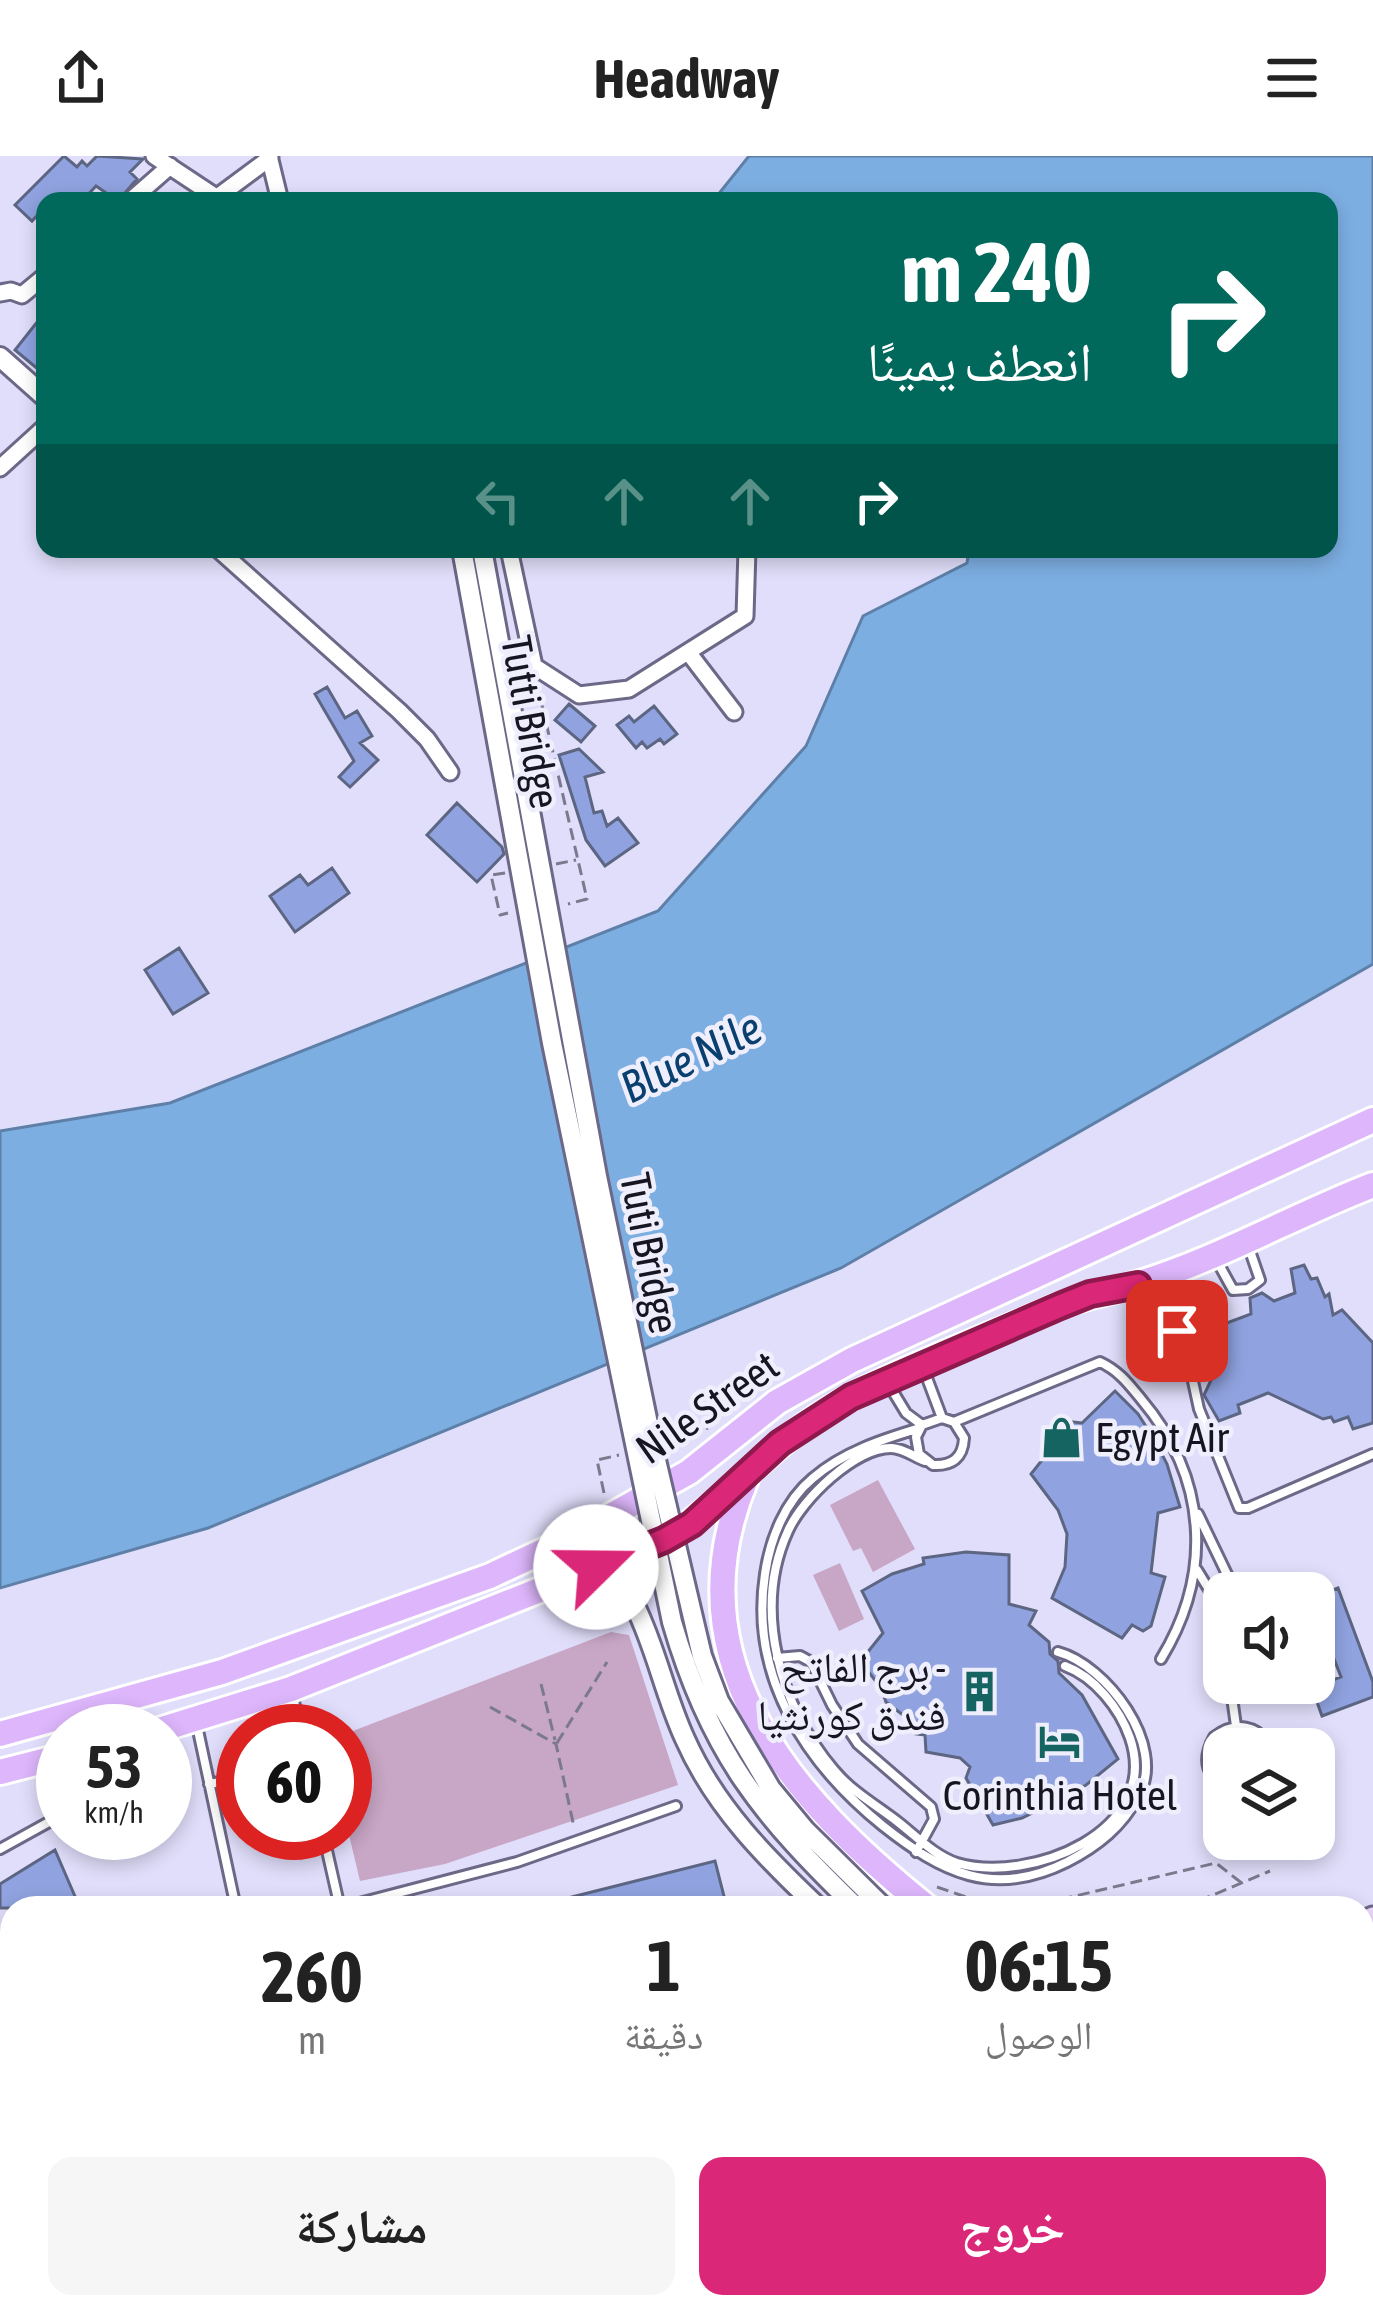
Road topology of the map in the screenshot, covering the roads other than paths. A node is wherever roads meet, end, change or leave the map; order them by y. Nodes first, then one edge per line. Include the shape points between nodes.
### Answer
1 (154, 156) edge
2 (270, 157) edge
3 (170, 166) junction
4 (140, 192) edge
5 (205, 192) edge
6 (223, 192) edge
7 (278, 192) edge
8 (36, 284) edge
9 (0, 293) edge
10 (0, 357) edge
11 (36, 387) edge
12 (36, 436) edge
13 (0, 468) edge
14 (228, 558) edge
15 (464, 558) edge
16 (484, 558) edge
17 (511, 558) edge
18 (747, 558) edge
19 (688, 652) junction
20 (734, 712) dead end
21 (450, 772) dead end
22 (1373, 1120) edge
23 (1373, 1185) edge
24 (1248, 1242) junction
25 (1214, 1254) junction
26 (1138, 1285) junction
27 (923, 1366) junction
28 (887, 1381) junction
29 (942, 1418) junction
30 (954, 1422) junction
31 (921, 1427) junction
32 (1373, 1454) edge
33 (925, 1461) junction
34 (751, 1468) junction
35 (1197, 1513) junction
36 (1197, 1569) junction
37 (1225, 1572) edge
38 (1203, 1579) edge
39 (562, 1581) junction
40 (1058, 1652) dead end
41 (777, 1658) junction
42 (1161, 1659) dead end
43 (1065, 1666) dead end
44 (222, 1672) junction
45 (291, 1689) junction
46 (232, 1704) edge
47 (248, 1704) edge
48 (294, 1704) edge
49 (1232, 1704) edge
50 (216, 1714) edge
51 (195, 1720) junction
52 (192, 1721) edge
53 (1235, 1726) junction
54 (1231, 1728) edge
55 (1243, 1728) edge
56 (0, 1734) edge
57 (36, 1763) edge
58 (0, 1772) edge
59 (216, 1783) edge
60 (209, 1784) junction
61 (676, 1806) dead end
62 (36, 1829) edge
63 (922, 1842) junction
64 (0, 1849) edge
65 (916, 1852) junction
66 (329, 1860) edge
67 (233, 1896) edge
68 (337, 1896) edge
69 (384, 1896) edge
70 (807, 1896) edge
71 (845, 1896) edge
72 (872, 1896) edge
73 (928, 1896) edge

1 - 3 street
2 - 6 street
2 - 7 street
3 - 4 street
3 - 5 street
8 - 9 street via 22,296
10 - 11 street
12 - 13 street
14 - 21 street via 399,711
15 - 71 street, Tuti Bridge, bridge via 579,1181 682,1655 741,1782
16 - 72 street, Tuti Bridge, bridge via 597,1176 702,1656 770,1789
17 - 19 street via 534,666 579,695 628,689
18 - 19 street via 745,616
19 - 20 street
22 - 44 main road, Nile Street via 852,1360 776,1402 689,1472 571,1538 490,1576
23 - 24 main road, Nile Street
24 - 25 main road, Nile Street
24 - 25 lane via 1260,1276 1248,1289 1233,1290
25 - 26 main road, Nile Street
26 - 27 main road, Nile Street via 1090,1294
26 - 32 lane via 1150,1315 1177,1331 1186,1349 1198,1409 1239,1508
27 - 28 main road, Nile Street
27 - 29 lane
28 - 31 lane
28 - 34 main road, Nile Street via 817,1417
29 - 30 lane
29 - 31 lane
30 - 33 lane via 964,1438 959,1456 943,1466
30 - 35 lane via 1100,1361 1152,1411
31 - 33 lane via 916,1446
31 - 65 lane via 841,1459 802,1489 768,1552 762,1618 772,1674 807,1748 845,1795
33 - 41 lane via 880,1450 802,1504 777,1557
34 - 39 main road, Nile Street via 664,1540
34 - 73 main road via 723,1546 720,1593 729,1658 749,1708 789,1770 864,1857
35 - 36 lane
35 - 37 lane
36 - 38 lane
36 - 42 lane
39 - 45 main road, Nile Street
39 - 70 street via 611,1588 635,1606 709,1785
40 - 65 lane via 1085,1665 1137,1726 1146,1768 1130,1812 1093,1849 1040,1872 969,1876
41 - 63 lane via 791,1701 834,1771
41 - 63 lane via 811,1662 858,1744 927,1802 934,1819
43 - 63 lane via 1100,1690 1131,1740 1133,1781 1110,1823 1060,1855 1006,1867 962,1864
44 - 46 main road
44 - 56 main road, Nile Street
45 - 47 main road, Nile Street
45 - 48 lane
49 - 53 lane
50 - 51 main road, Nile Street
51 - 52 main road, Nile Street
51 - 60 lane
53 - 54 lane
53 - 55 lane
57 - 58 main road
59 - 60 lane
60 - 67 lane
61 - 69 lane via 578,1843
62 - 64 lane
63 - 65 lane
66 - 68 lane

